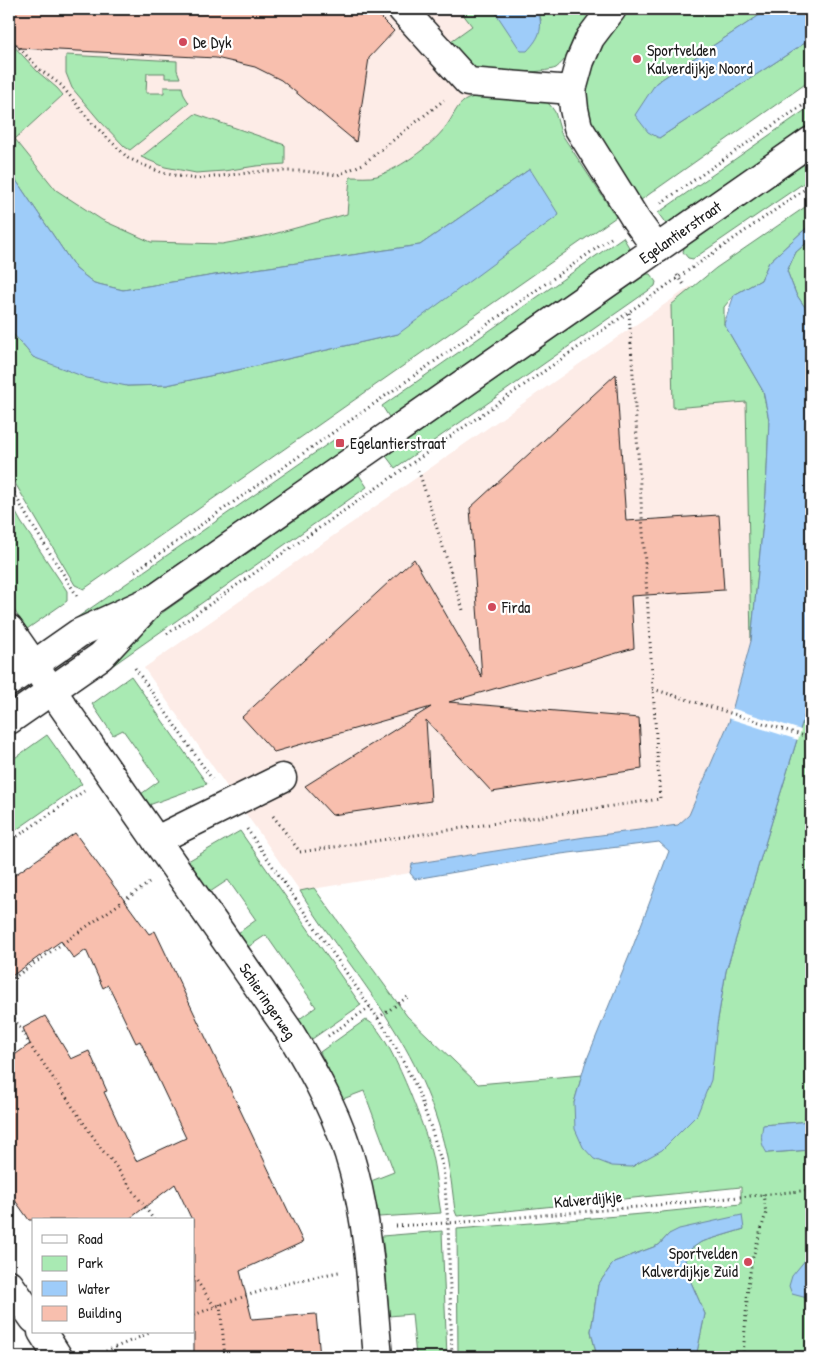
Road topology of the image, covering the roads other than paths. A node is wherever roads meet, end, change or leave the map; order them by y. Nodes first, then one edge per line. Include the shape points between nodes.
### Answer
1 (402, 9) edge
2 (612, 9) edge
3 (572, 90) junction
4 (811, 141) edge
5 (657, 249) junction
6 (156, 598) junction
7 (9, 628) edge
8 (34, 664) junction
9 (9, 682) edge
10 (52, 690) junction
11 (9, 720) edge
12 (282, 778) dead end
13 (157, 842) junction
14 (9, 1284) edge
15 (32, 1316) edge
16 (43, 1334) edge
17 (58, 1357) edge
18 (378, 1357) edge

1 - 3 main road via 468,82
2 - 3 main road via 590,38
3 - 5 main road via 578,127
4 - 5 main road, Egelantierstraat
5 - 6 main road, Egelantierstraat
6 - 8 main road, Egelantierstraat via 79,633
6 - 10 main road, Egelantierstraat via 101,656
7 - 8 main road
8 - 9 main road, Egelantierstraat
8 - 10 main road, Schieringerweg
10 - 11 main road, Egelantierstraat
10 - 13 main road, Schieringerweg
12 - 13 main road
13 - 18 main road, Schieringerweg via 289,1031 340,1128 354,1170 366,1228
14 - 15 main road
16 - 17 main road

